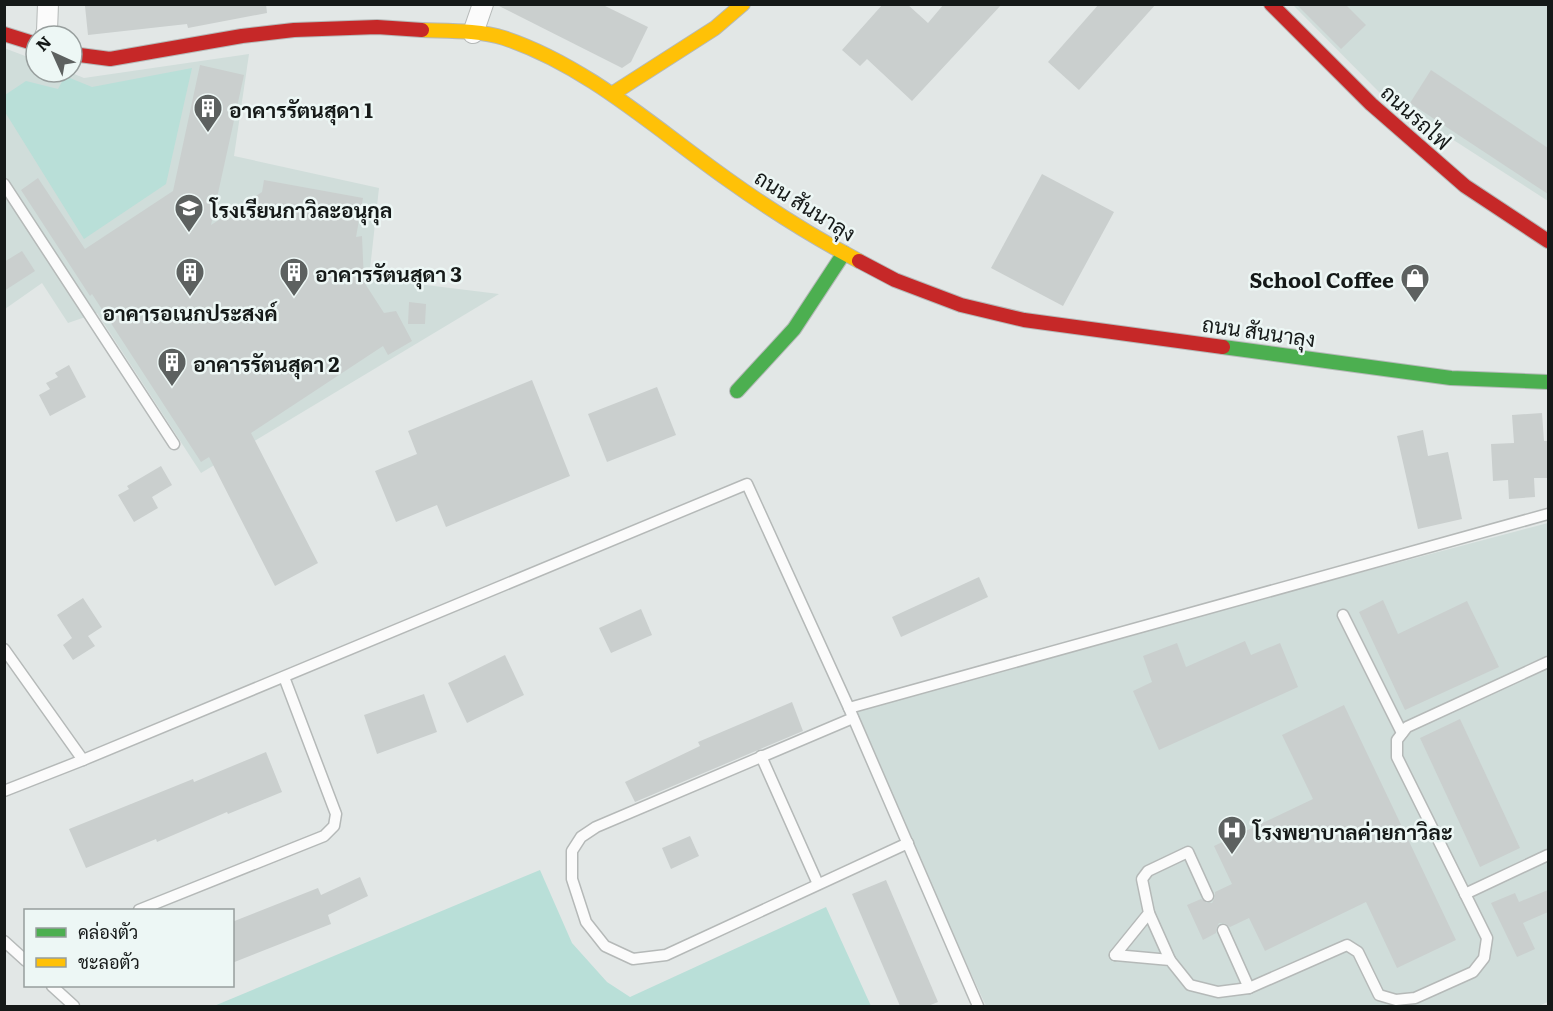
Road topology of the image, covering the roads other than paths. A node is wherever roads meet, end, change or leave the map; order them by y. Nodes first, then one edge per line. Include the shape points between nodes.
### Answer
1 (48, 4) edge
2 (483, 4) edge
3 (743, 4) edge
4 (1271, 4) edge
5 (47, 24) edge
6 (473, 33) junction
7 (4, 34) edge
8 (24, 41) edge
9 (84, 56) edge
10 (612, 94) junction
11 (4, 184) edge
12 (1548, 240) edge
13 (844, 253) junction
14 (1548, 382) edge
15 (737, 391) dead end
16 (174, 444) dead end
17 (1548, 514) edge
18 (1342, 615) dead end
19 (4, 649) edge
20 (1548, 662) edge
21 (284, 677) junction
22 (851, 713) junction
23 (1402, 733) junction
24 (761, 756) junction
25 (83, 760) junction
26 (4, 791) edge
27 (908, 843) junction
28 (1548, 855) edge
29 (818, 884) junction
30 (1465, 894) junction
31 (1208, 896) dead end
32 (142, 909) edge
33 (1149, 913) junction
34 (1223, 930) dead end
35 (4, 941) edge
36 (24, 958) edge
37 (1170, 960) junction
38 (53, 987) edge
39 (1249, 988) junction
40 (74, 1006) edge
41 (978, 1006) edge

1 - 5 street
2 - 6 street
3 - 10 street via 715,28
4 - 12 street, ถนนรถไฟ via 1371,104 1465,186
6 - 9 street, ถนน สันนาลุง via 377,27 294,30 110,59
6 - 10 street, ถนน สันนาลุง via 503,39 559,63
7 - 8 street
10 - 13 street, ถนน สันนาลุง via 728,180
11 - 16 lane
13 - 14 street, ถนน สันนาลุง via 895,280 961,305 1024,320 1451,378
13 - 15 street via 794,329
17 - 22 lane
18 - 23 lane
19 - 25 lane
20 - 23 lane via 1407,727
21 - 22 lane via 747,484
21 - 25 lane
21 - 32 lane via 336,814 334,826 324,836
22 - 24 lane
22 - 27 lane
23 - 30 lane via 1397,740 1397,758
24 - 29 lane
24 - 29 lane via 580,837 572,851 572,879 586,922 605,946 633,959 666,955
25 - 26 lane
27 - 29 lane
27 - 41 lane
28 - 30 lane
30 - 39 lane via 1487,938 1484,958 1473,972 1415,998 1396,1000 1379,994 1358,952 1347,945
31 - 33 lane via 1188,852 1148,870 1142,879
33 - 37 lane
33 - 37 lane via 1115,955
34 - 39 lane
35 - 36 lane
37 - 39 lane via 1190,985 1218,992
38 - 40 lane

